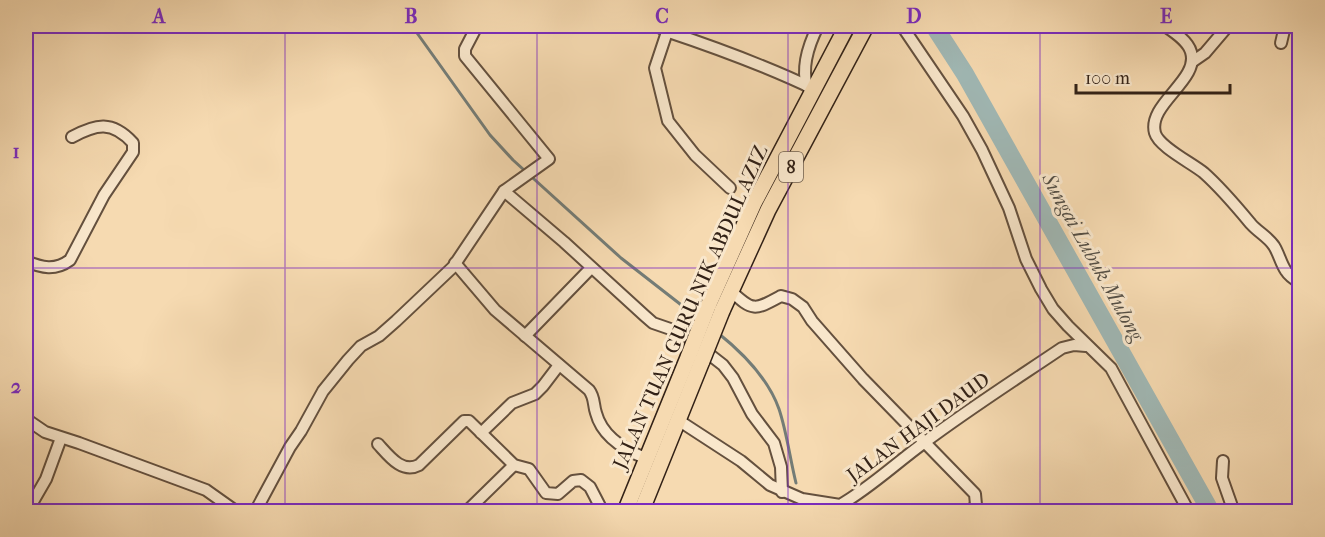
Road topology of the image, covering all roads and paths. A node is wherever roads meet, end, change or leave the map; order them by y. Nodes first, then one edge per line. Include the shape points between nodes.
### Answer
1 (477, 26) edge
2 (818, 26) edge
3 (847, 26) edge
4 (866, 26) edge
5 (902, 26) edge
6 (1165, 26) edge
7 (1228, 26) edge
8 (1285, 26) edge
9 (664, 27) edge
10 (1281, 43) dead end
11 (1192, 62) junction
12 (810, 88) junction
13 (72, 137) dead end
14 (730, 188) dead end
15 (504, 191) junction
16 (26, 261) edge
17 (455, 263) junction
18 (591, 268) junction
19 (1299, 283) edge
20 (731, 291) junction
21 (715, 308) junction
22 (525, 336) junction
23 (1086, 346) junction
24 (695, 358) junction
25 (560, 365) junction
26 (26, 419) edge
27 (678, 420) junction
28 (481, 433) junction
29 (61, 438) junction
30 (924, 442) junction
31 (378, 444) dead end
32 (645, 458) junction
33 (1223, 461) dead end
34 (514, 465) junction
35 (782, 492) junction
36 (842, 508) edge
37 (27, 512) edge
38 (237, 512) edge
39 (255, 512) edge
40 (466, 512) edge
41 (603, 512) edge
42 (625, 512) edge
43 (641, 512) edge
44 (969, 512) edge
45 (1188, 512) edge
46 (1234, 512) edge

1 - 15 street via 465,56 549,159
2 - 12 street via 804,76
3 - 12 main road, JALAN TUAN GURU NIK ABDUL AZIZ / 8
4 - 20 main road, JALAN TUAN GURU NIK ABDUL AZIZ / 8 via 768,210
5 - 23 street via 982,150 1041,289
6 - 11 street via 1191,51
7 - 11 street
8 - 10 street
9 - 12 street via 776,70
9 - 14 street via 655,68 668,121 695,155
11 - 19 street via 1158,113 1155,134 1233,201 1275,247 1286,273
12 - 21 main road, JALAN TUAN GURU NIK ABDUL AZIZ / 8 via 754,203
13 - 16 street via 96,125 105,126 127,136 133,142 133,152 104,195 70,260 52,268
15 - 17 street
15 - 18 street
17 - 22 street via 482,297
17 - 39 street via 396,321 361,346 335,375
18 - 22 street
18 - 35 street via 653,322 682,333 723,365 774,443 782,467
20 - 21 main road, JALAN TUAN GURU NIK ABDUL AZIZ / 8
20 - 30 street via 755,308 781,296 803,307 863,379
21 - 24 main road, JALAN TUAN GURU NIK ABDUL AZIZ / 8, bridge
22 - 25 street
23 - 30 street, JALAN HAJI DAUD via 1062,348
23 - 45 street via 1111,368
24 - 27 main road, JALAN TUAN GURU NIK ABDUL AZIZ / 8
24 - 32 main road, JALAN TUAN GURU NIK ABDUL AZIZ / 8
25 - 28 street via 535,393 512,404
25 - 32 street via 594,397 597,416 616,442
26 - 29 street
27 - 35 street, JALAN HAJI DAUD
27 - 43 main road, JALAN TUAN GURU NIK ABDUL AZIZ / 8
28 - 31 street via 472,422 464,421 414,468 394,461
28 - 34 street
29 - 37 street via 46,479
29 - 38 street via 206,490
30 - 36 street, JALAN HAJI DAUD
30 - 44 street via 975,494 976,505
32 - 42 main road, JALAN TUAN GURU NIK ABDUL AZIZ / 8
33 - 46 street via 1222,478
34 - 40 street
34 - 41 street via 529,470 550,495 558,494 573,481 585,482
35 - 36 street, JALAN HAJI DAUD

